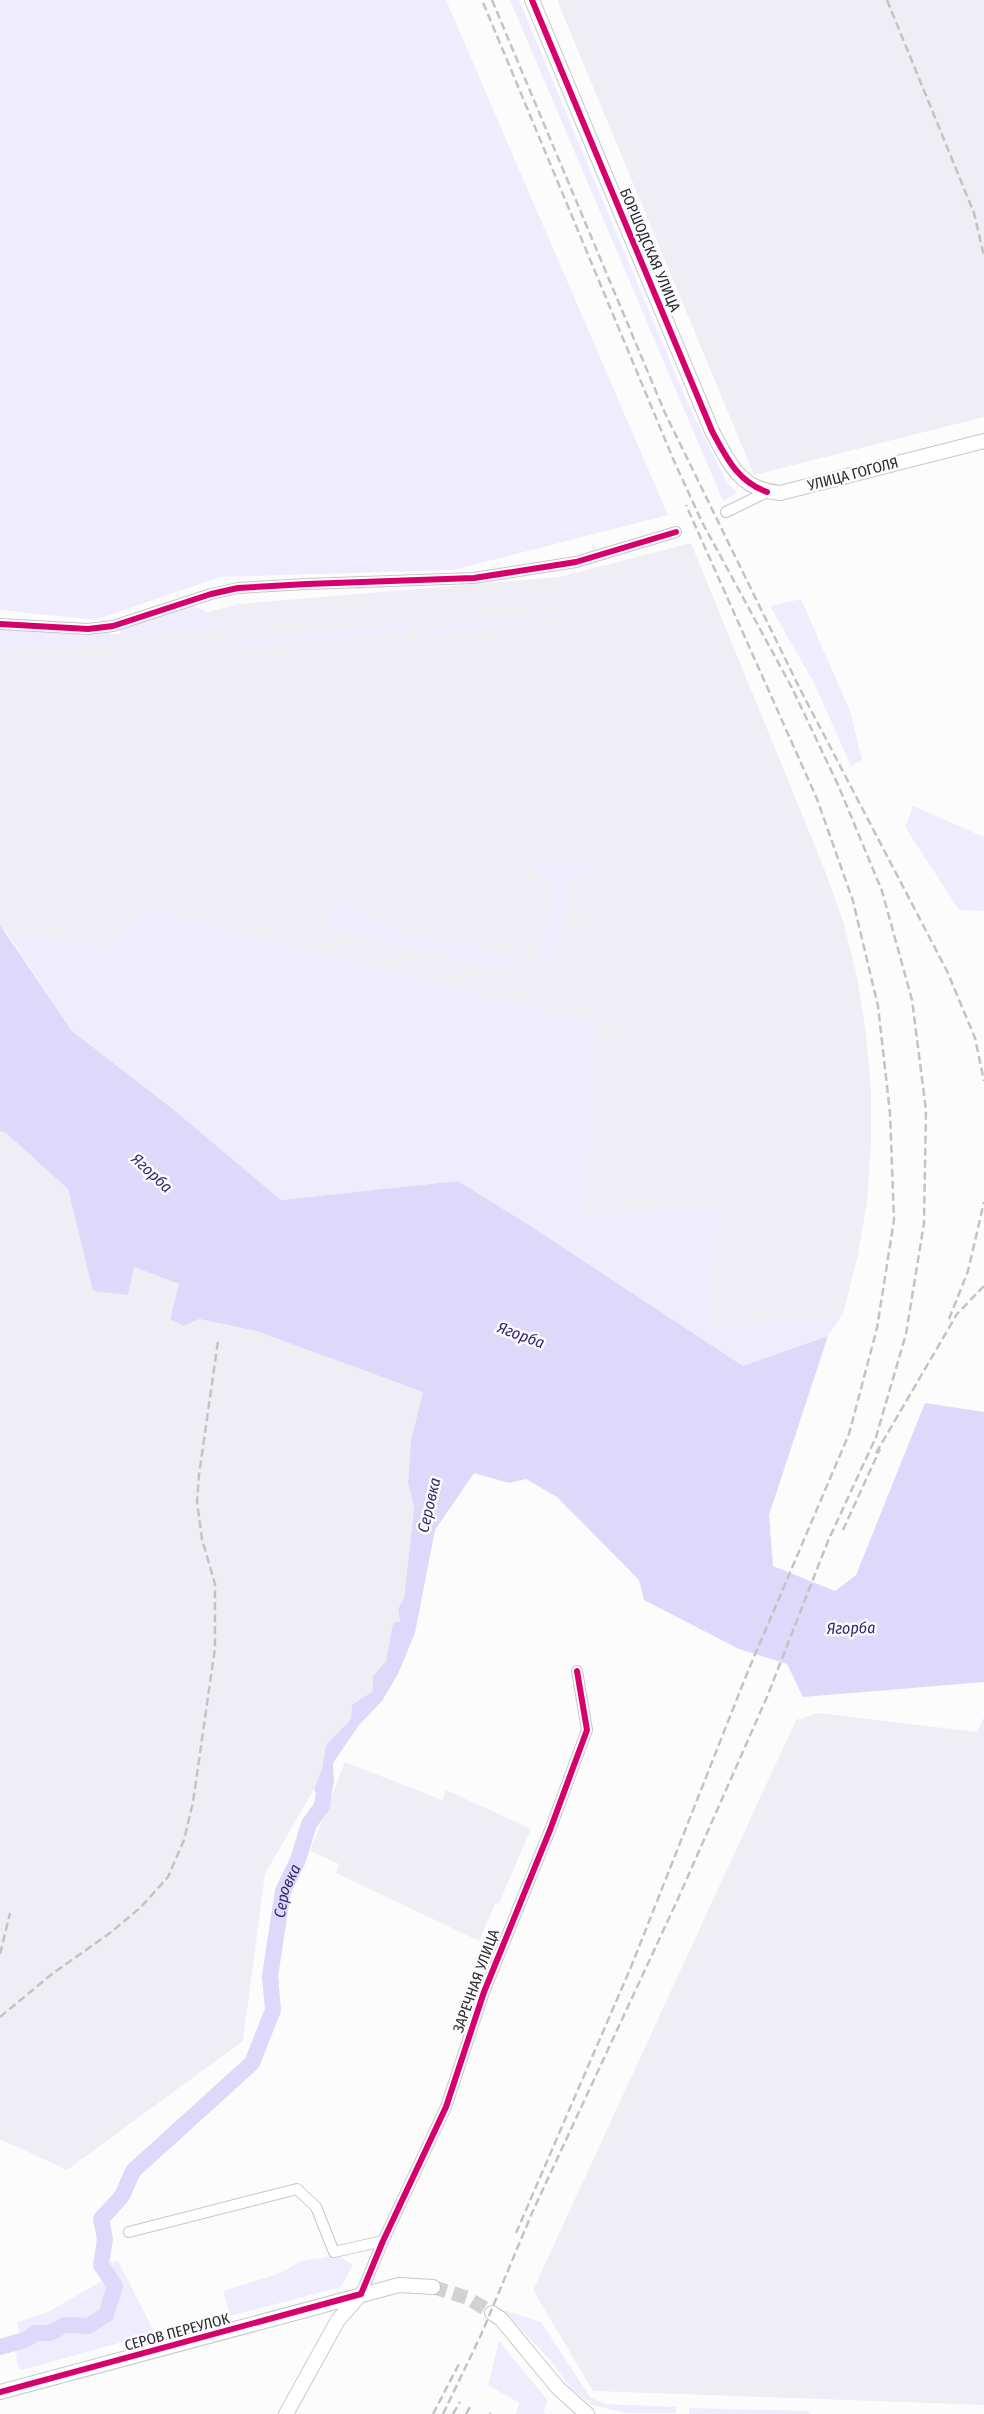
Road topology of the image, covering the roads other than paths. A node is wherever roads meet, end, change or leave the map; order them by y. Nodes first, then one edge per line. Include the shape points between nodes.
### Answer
1 (532, 0) edge
2 (984, 441) edge
3 (767, 492) junction
4 (726, 512) dead end
5 (676, 532) dead end
6 (0, 624) edge
7 (577, 1670) dead end
8 (129, 2232) dead end
9 (383, 2241) junction
10 (433, 2287) tunnel mouth
11 (361, 2294) junction
12 (492, 2313) tunnel mouth
13 (0, 2393) edge
14 (286, 2414) edge
15 (587, 2414) edge

1 - 3 street, БОРШОДСКАЯ УЛИЦА via 712,431 742,478
2 - 3 street, УЛИЦА ГОГОЛЯ via 802,488
3 - 4 street, УЛИЦА ГОГОЛЯ
5 - 6 street via 576,562 474,578 238,588 113,626 88,629
7 - 9 street, ЗАРЕЧНАЯ УЛИЦА via 587,1730 484,1992 446,2107
8 - 9 street via 297,2189 316,2207 334,2252
9 - 11 street, ЗАРЕЧНАЯ УЛИЦА
10 - 11 street, СЕРОВ ПЕРЕУЛОК via 399,2285
11 - 13 street, СЕРОВ ПЕРЕУЛОК
11 - 14 street via 338,2320
12 - 15 street via 501,2319 558,2388

